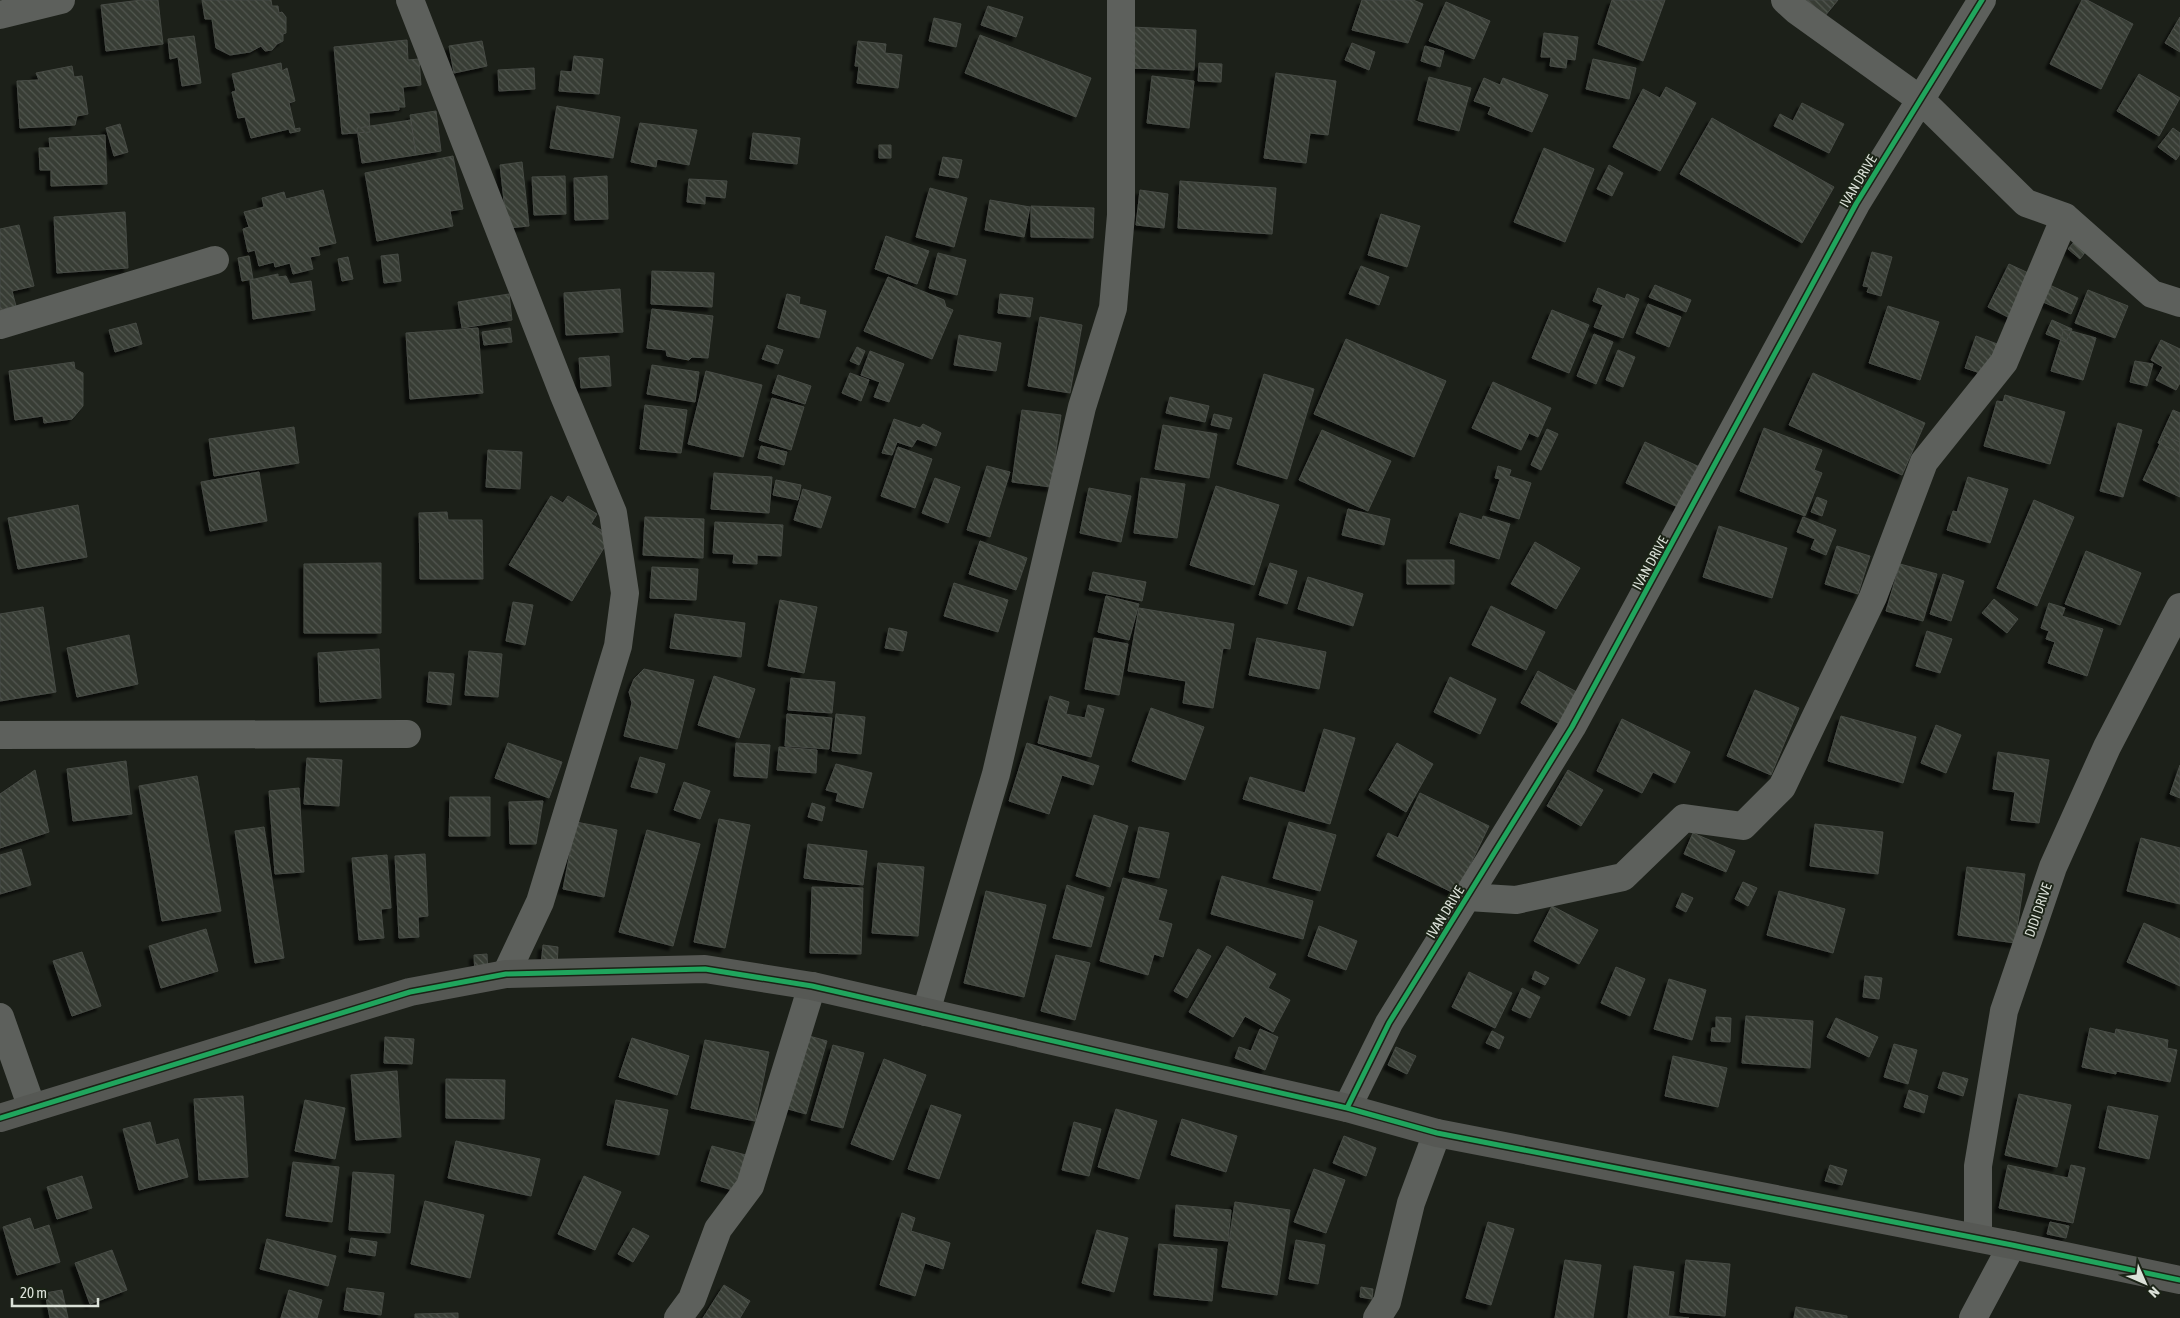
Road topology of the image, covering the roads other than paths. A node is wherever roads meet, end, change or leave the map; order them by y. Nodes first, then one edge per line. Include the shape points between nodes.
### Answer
1 (61, 0) edge
2 (410, 0) edge
3 (1120, 0) edge
4 (1785, 0) edge
5 (1982, 0) edge
6 (0, 15) edge
7 (1921, 100) junction
8 (2065, 217) junction
9 (215, 260) dead end
10 (2180, 303) edge
11 (0, 325) edge
12 (2180, 607) edge
13 (407, 734) dead end
14 (0, 735) edge
15 (1468, 897) junction
16 (506, 974) junction
17 (812, 986) junction
18 (926, 1012) junction
19 (0, 1017) edge
20 (32, 1108) junction
21 (1347, 1108) junction
22 (0, 1118) edge
23 (1437, 1133) junction
24 (1978, 1238) junction
25 (2012, 1245) junction
26 (2180, 1280) edge
27 (678, 1318) edge
28 (1377, 1318) edge
29 (1972, 1318) edge

1 - 6 street
2 - 16 street via 613,513 625,593 618,646 540,902
3 - 18 street via 1122,215 1113,308 1082,407 996,774
4 - 7 street
5 - 7 street, IVAN DRIVE
7 - 8 street via 2026,203
7 - 15 street, IVAN DRIVE via 1856,204 1572,727
8 - 10 street via 2152,294
8 - 15 street via 2004,362 1924,462 1873,597 1782,787 1743,826 1684,818 1623,877 1516,900
9 - 11 street
12 - 24 street, DIDI DRIVE via 2107,747 2052,867 2004,1011 1978,1166
13 - 14 street
15 - 21 street, IVAN DRIVE via 1389,1023
16 - 17 street via 705,969
16 - 20 street via 410,992
17 - 18 street
17 - 27 street via 750,1186 718,1229 692,1299
18 - 21 street
19 - 20 street
20 - 22 street
21 - 23 street
23 - 24 street
23 - 28 street via 1411,1203 1387,1302
24 - 25 street
25 - 26 street
25 - 29 street

